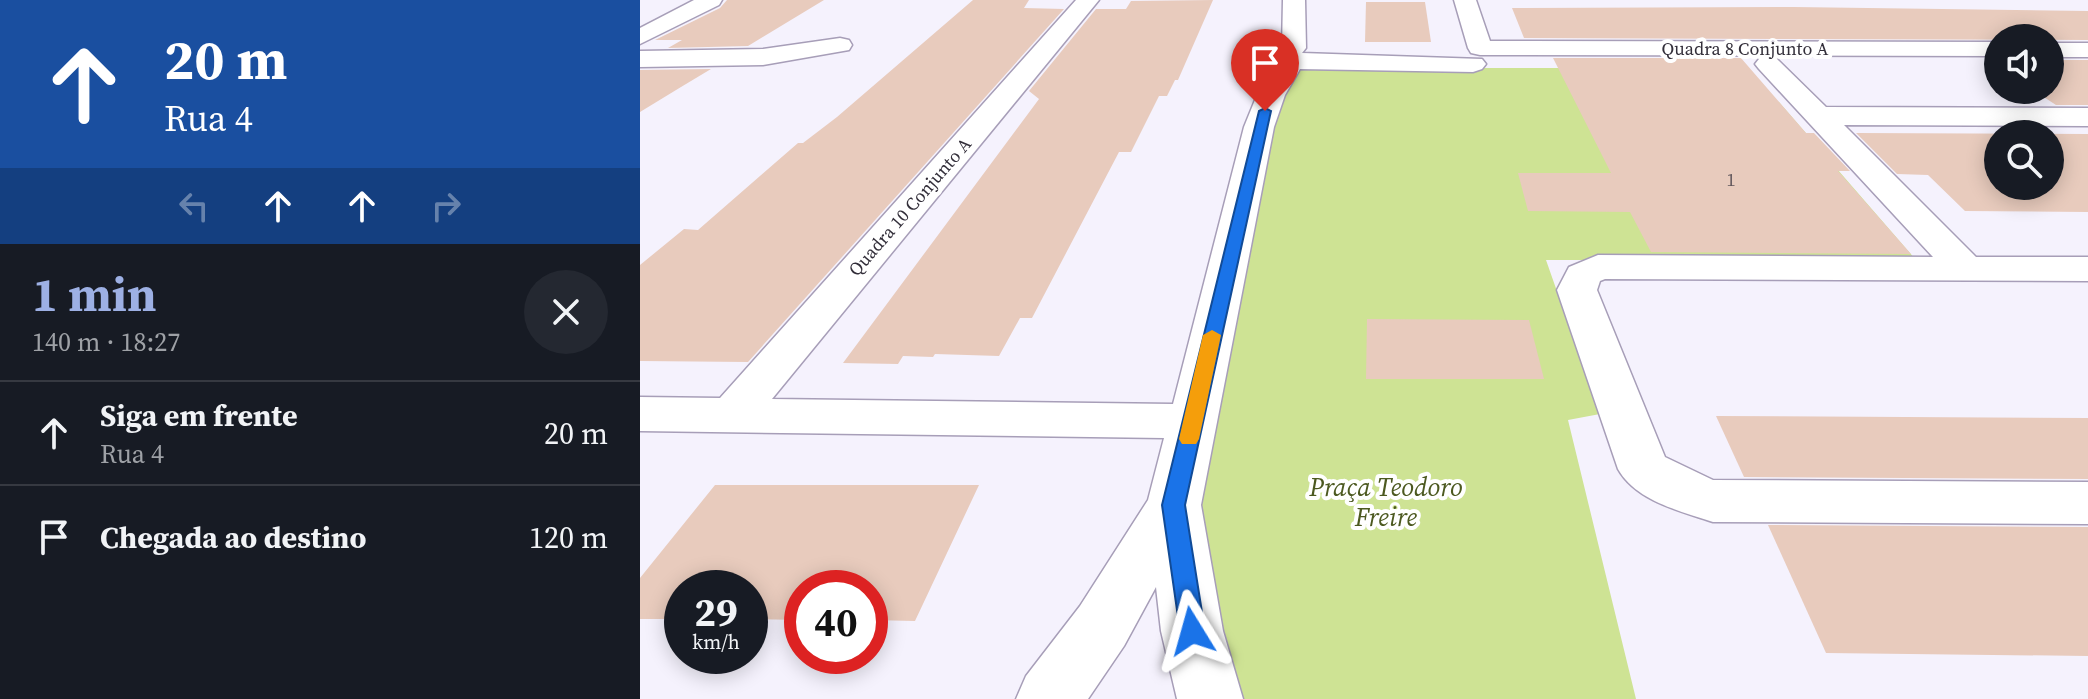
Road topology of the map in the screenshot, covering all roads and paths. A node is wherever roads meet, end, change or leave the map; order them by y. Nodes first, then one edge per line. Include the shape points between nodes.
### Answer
1 (711, 0) edge
2 (1088, 0) edge
3 (1465, 0) edge
4 (1293, 4) edge
5 (640, 37) edge
6 (840, 45) dead end
7 (2064, 50) edge
8 (2088, 50) edge
9 (1482, 55) junction
10 (640, 59) edge
11 (1280, 59) junction
12 (1984, 60) edge
13 (1984, 60) edge
14 (1768, 64) junction
15 (2064, 65) edge
16 (2088, 65) edge
17 (1816, 116) junction
18 (2080, 123) edge
19 (1965, 268) junction
20 (2088, 269) edge
21 (640, 414) edge
22 (733, 414) junction
23 (1193, 421) junction
24 (2088, 503) edge
25 (1174, 505) junction
26 (1049, 699) edge
27 (1210, 699) edge

1 - 5 street
2 - 22 street, Quadra 10 Conjunto A
3 - 9 street
4 - 11 street
6 - 10 street via 763,57
7 - 8 street
9 - 11 street
9 - 12 street, Quadra 8 Conjunto A via 1955,49 1961,59
9 - 14 street, Quadra 8 Conjunto A
11 - 23 street via 1259,127
13 - 14 street, Quadra 8 Conjunto A
14 - 17 street
15 - 16 street
17 - 18 street
17 - 19 street
19 - 20 street
19 - 24 street via 1598,267 1583,275 1577,290 1644,469 1683,491 1713,501
21 - 22 street
22 - 23 street
23 - 25 street
25 - 26 street via 1102,626
25 - 27 street via 1192,631

